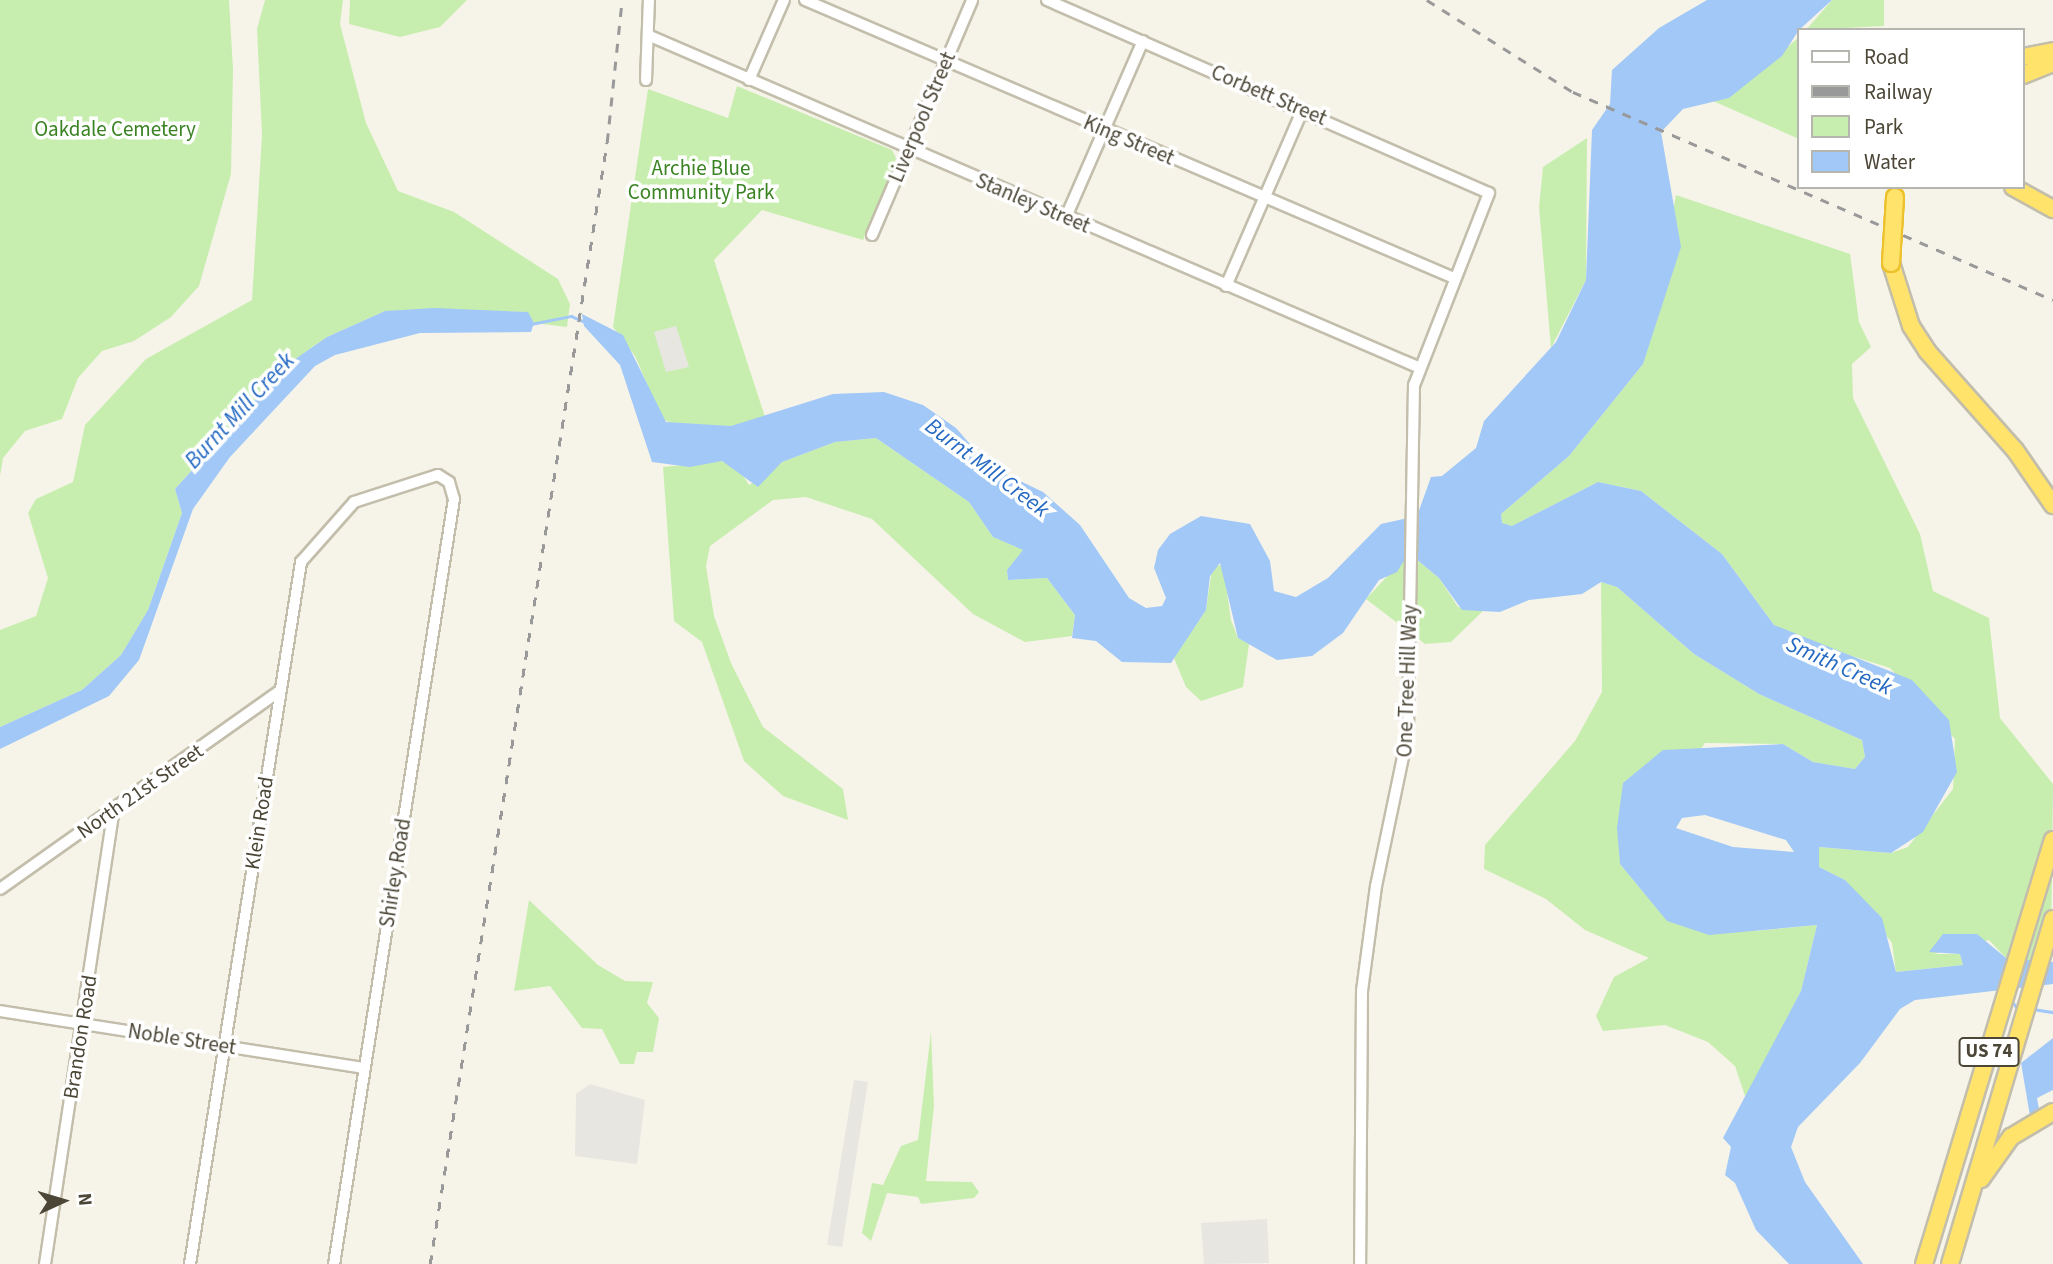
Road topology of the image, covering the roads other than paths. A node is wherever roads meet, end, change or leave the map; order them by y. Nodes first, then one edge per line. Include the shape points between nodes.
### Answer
1 (649, 0) edge
2 (784, 0) edge
3 (805, 0) edge
4 (972, 0) edge
5 (1047, 0) edge
6 (650, 36) junction
7 (1143, 41) junction
8 (2053, 51) edge
9 (2025, 57) edge
10 (946, 61) junction
11 (2053, 63) edge
12 (2025, 74) edge
13 (646, 80) dead end
14 (750, 80) junction
15 (1303, 109) junction
16 (1104, 130) junction
17 (908, 149) junction
18 (2017, 189) edge
19 (1897, 192) edge
20 (1489, 193) joint
21 (1264, 197) junction
22 (2053, 209) edge
23 (1066, 217) junction
24 (872, 235) dead end
25 (1454, 278) junction
26 (1226, 286) junction
27 (1418, 367) junction
28 (449, 482) joint
29 (2053, 505) edge
30 (280, 691) junction
31 (114, 810) junction
32 (2053, 840) edge
33 (0, 889) edge
34 (2053, 919) edge
35 (0, 1011) edge
36 (82, 1023) junction
37 (222, 1045) junction
38 (365, 1068) junction
39 (2053, 1112) edge
40 (1970, 1196) junction
41 (45, 1264) edge
42 (190, 1264) edge
43 (334, 1264) edge
44 (1360, 1264) edge
45 (1924, 1264) edge
46 (1950, 1264) edge

1 - 6 street
2 - 14 street
3 - 10 street, King Street
4 - 10 street, Liverpool Street
5 - 7 street, Corbett Street
6 - 13 street
6 - 14 street, Stanley Street
7 - 15 street, Corbett Street
7 - 16 street
8 - 9 highway
10 - 16 street, King Street
10 - 17 street, Liverpool Street
11 - 12 highway
14 - 17 street, Stanley Street
15 - 20 street, Corbett Street
15 - 21 street
16 - 21 street, King Street
16 - 23 street
17 - 23 street, Stanley Street
17 - 24 street, Liverpool Street
18 - 22 highway
19 - 29 highway, bridge via 1891,263 1911,326 1927,351 2015,450
20 - 25 street, One Tree Hill Way
21 - 25 street, King Street
21 - 26 street
23 - 26 street, Stanley Street
25 - 27 street, One Tree Hill Way
26 - 27 street, Stanley Street
27 - 44 street, One Tree Hill Way via 1413,397 1405,760 1376,886 1362,991
28 - 30 street, Klein Road via 431,475 354,502 304,555
28 - 38 street, Shirley Road via 454,499
30 - 31 street, North 21st Street
30 - 37 street, Klein Road
31 - 33 street, North 21st Street
31 - 36 street, Brandon Road
32 - 45 highway, US 74
34 - 40 highway, US 74
35 - 36 street, Noble Street
36 - 37 street, Noble Street
36 - 41 street, Brandon Road
37 - 38 street, Noble Street
37 - 42 street, Klein Road
38 - 43 street, Shirley Road
39 - 40 highway via 2011,1137
40 - 46 highway, US 74

